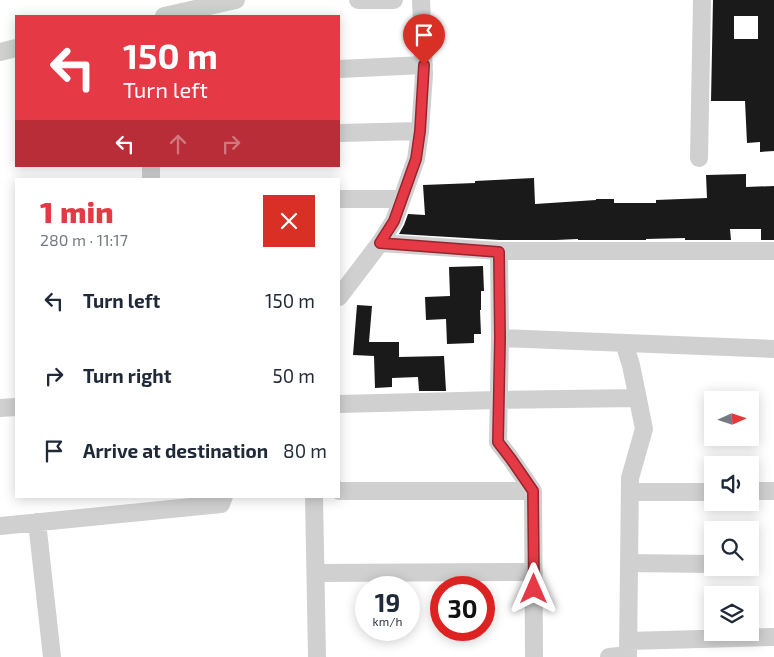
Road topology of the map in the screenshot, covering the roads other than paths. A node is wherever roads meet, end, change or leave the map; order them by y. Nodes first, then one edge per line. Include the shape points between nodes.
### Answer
1 (236, 0) edge
2 (358, 0) edge
3 (394, 0) edge
4 (421, 0) edge
5 (702, 0) edge
6 (168, 15) edge
7 (15, 48) edge
8 (0, 52) edge
9 (424, 65) junction
10 (340, 69) edge
11 (420, 131) junction
12 (340, 133) edge
13 (699, 158) dead end
14 (340, 199) edge
15 (402, 199) junction
16 (380, 243) junction
17 (774, 251) edge
18 (499, 252) junction
19 (340, 296) edge
20 (500, 338) junction
21 (624, 343) junction
22 (774, 349) edge
23 (638, 398) junction
24 (499, 400) junction
25 (340, 404) edge
26 (15, 407) edge
27 (0, 408) edge
28 (340, 491) edge
29 (533, 491) junction
30 (759, 491) edge
31 (774, 491) edge
32 (630, 492) junction
33 (704, 492) edge
34 (223, 498) edge
35 (314, 498) edge
36 (37, 522) junction
37 (0, 526) edge
38 (629, 563) junction
39 (704, 564) edge
40 (534, 572) junction
41 (316, 574) junction
42 (774, 637) edge
43 (628, 651) edge
44 (52, 657) edge
45 (317, 657) edge
46 (534, 657) edge
47 (609, 657) edge

1 - 6 street
2 - 3 street
4 - 9 street
5 - 13 street
7 - 8 street
9 - 10 street
9 - 11 street
11 - 12 street
11 - 15 street via 416,159
14 - 15 street
15 - 16 street via 394,221
16 - 18 street
16 - 19 street
17 - 18 street
18 - 20 street
20 - 21 street
20 - 24 street
21 - 22 street
21 - 23 street
23 - 24 street
23 - 32 street via 644,429 630,478
24 - 25 street
24 - 29 street via 498,442
26 - 27 street
28 - 29 street
29 - 40 street
30 - 31 street
32 - 33 street
32 - 38 street
34 - 36 street via 220,504
35 - 41 street
36 - 37 street
36 - 44 street
38 - 39 street
38 - 43 street
40 - 41 street
40 - 46 street
41 - 45 street
42 - 43 street
43 - 47 street

